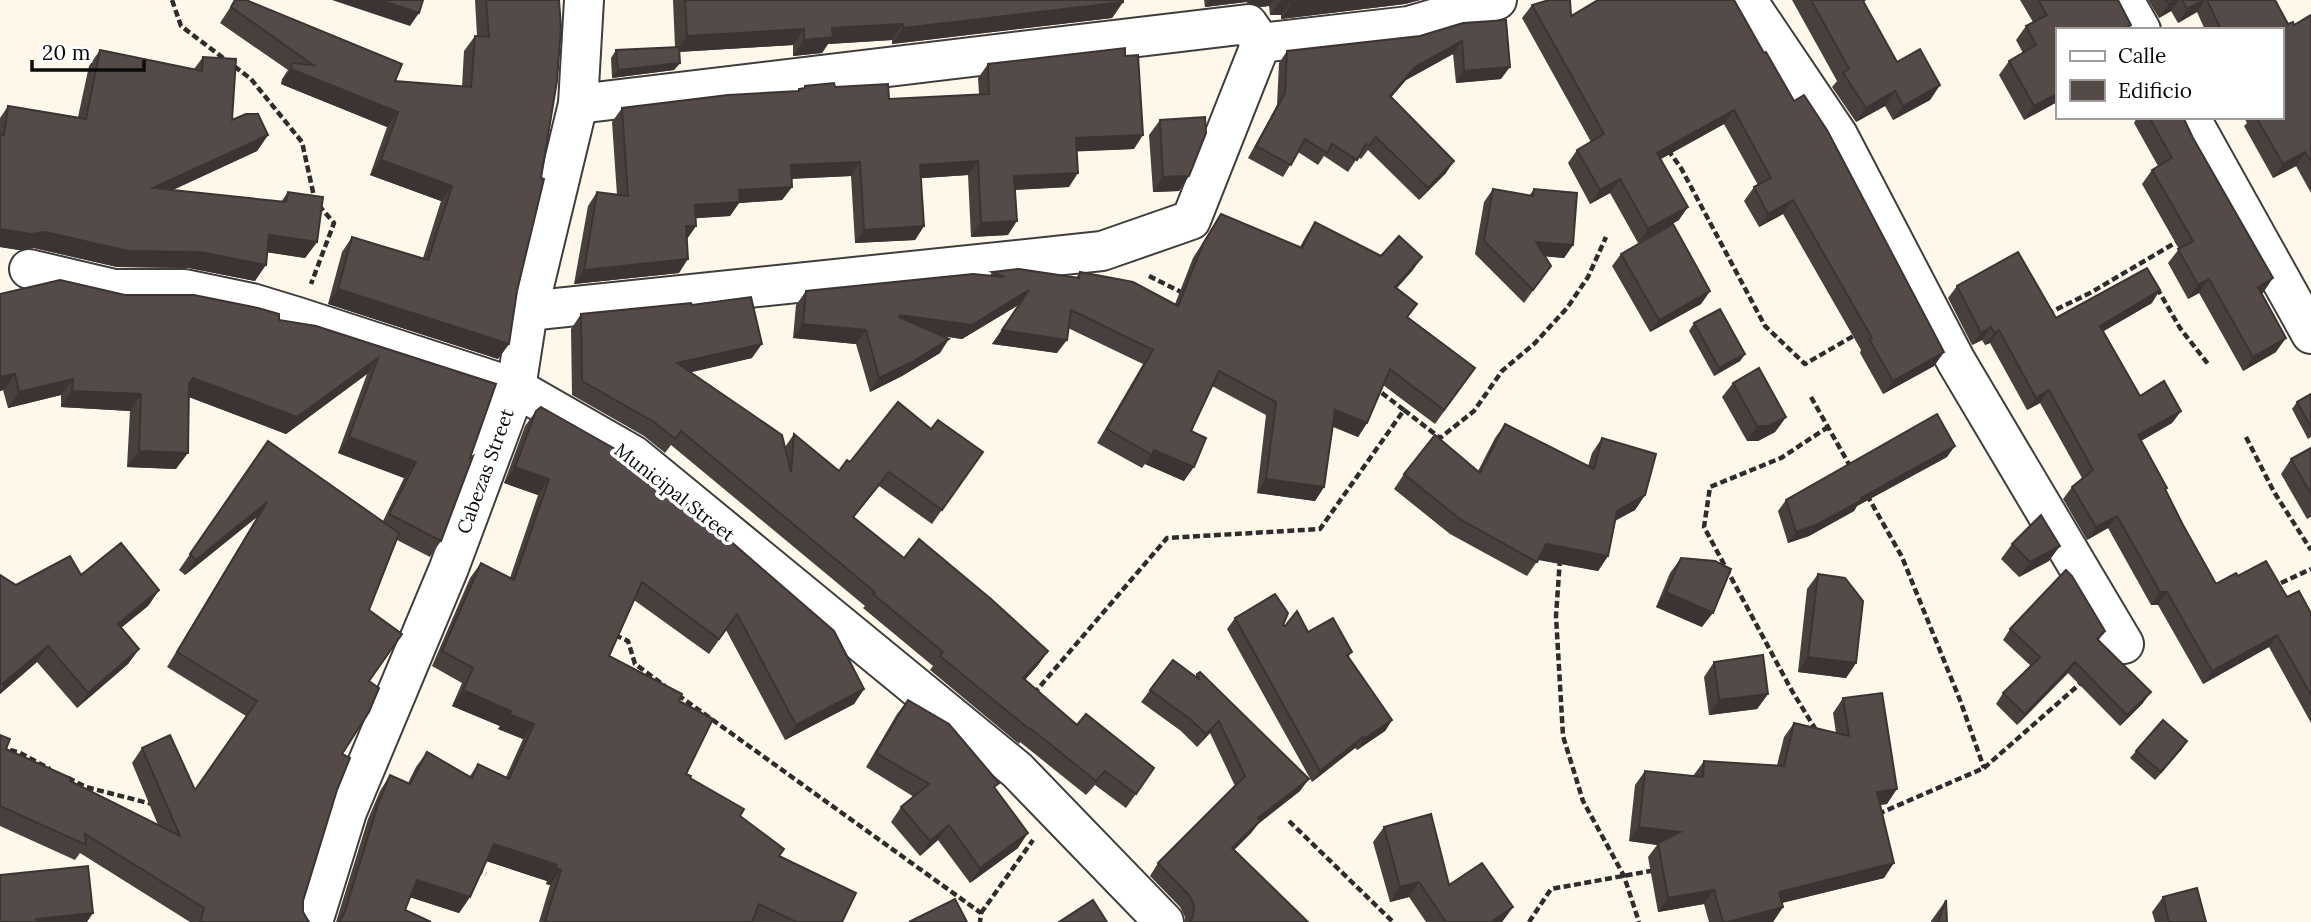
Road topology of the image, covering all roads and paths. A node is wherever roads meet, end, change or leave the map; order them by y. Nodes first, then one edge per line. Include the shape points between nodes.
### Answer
1 (172, 0) edge
2 (584, 0) edge
3 (1497, 0) edge
4 (1747, 0) edge
5 (2124, 0) edge
6 (1252, 22) edge
7 (2140, 28) edge
8 (578, 104) junction
9 (2191, 119) edge
10 (1667, 148) edge
11 (1606, 237) dead end
12 (2185, 237) edge
13 (1102, 251) junction
14 (2142, 262) junction
15 (29, 269) dead end
16 (2149, 274) edge
17 (2155, 284) edge
18 (1188, 295) edge
19 (528, 311) junction
20 (298, 317) junction
21 (2042, 317) edge
22 (1868, 328) edge
23 (2311, 334) edge
24 (2208, 365) dead end
25 (1368, 386) edge
26 (516, 388) junction
27 (1811, 397) dead end
28 (1405, 410) junction
29 (1828, 427) junction
30 (2245, 437) dead end
31 (1855, 474) edge
32 (1861, 486) edge
33 (2311, 550) edge
34 (1560, 559) edge
35 (2311, 569) edge
36 (2281, 583) edge
37 (606, 631) edge
38 (2124, 643) joint
39 (1042, 700) edge
40 (1819, 735) edge
41 (0, 747) edge
42 (1984, 768) junction
43 (163, 811) edge
44 (1871, 816) edge
45 (1290, 821) dead end
46 (1039, 831) dead end
47 (473, 869) edge
48 (1663, 869) edge
49 (486, 874) edge
50 (1624, 876) junction
51 (981, 912) junction
52 (313, 922) edge
53 (980, 922) edge
54 (1164, 922) edge
55 (1393, 922) edge
56 (1529, 922) edge
57 (1639, 922) edge

1 - 20 path via 181,26 251,79 302,142 315,201 334,223
2 - 8 street, Cabezas Street
3 - 6 street via 1409,26
4 - 38 street via 1838,135 1956,361
5 - 7 street
6 - 8 street
6 - 13 street via 1191,220
8 - 19 street, Cabezas Street
9 - 23 street
10 - 22 path via 1765,326 1805,364
11 - 28 path via 1567,309 1502,371 1474,411 1440,438
12 - 14 path
13 - 18 path
13 - 19 street
14 - 16 path
14 - 21 path
15 - 20 street, Municipal Street via 114,289 185,289
17 - 24 path
19 - 26 street, Cabezas Street
20 - 26 street, Municipal Street
25 - 28 path
26 - 52 street, Cabezas Street via 449,568 348,812
26 - 54 street, Municipal Street via 633,455 1017,770
27 - 29 path
28 - 39 path via 1320,529 1167,538 1036,691
29 - 31 path
29 - 40 path via 1781,458 1710,487 1704,527
30 - 33 path
32 - 42 path via 1902,557
34 - 50 path via 1556,615 1563,736 1583,801
35 - 36 path
37 - 51 path via 628,641 635,664
38 - 42 path
41 - 43 path via 86,787
42 - 44 path
45 - 55 path
46 - 51 path
47 - 49 path
48 - 50 path
50 - 56 path via 1551,888
50 - 57 path
51 - 53 path

